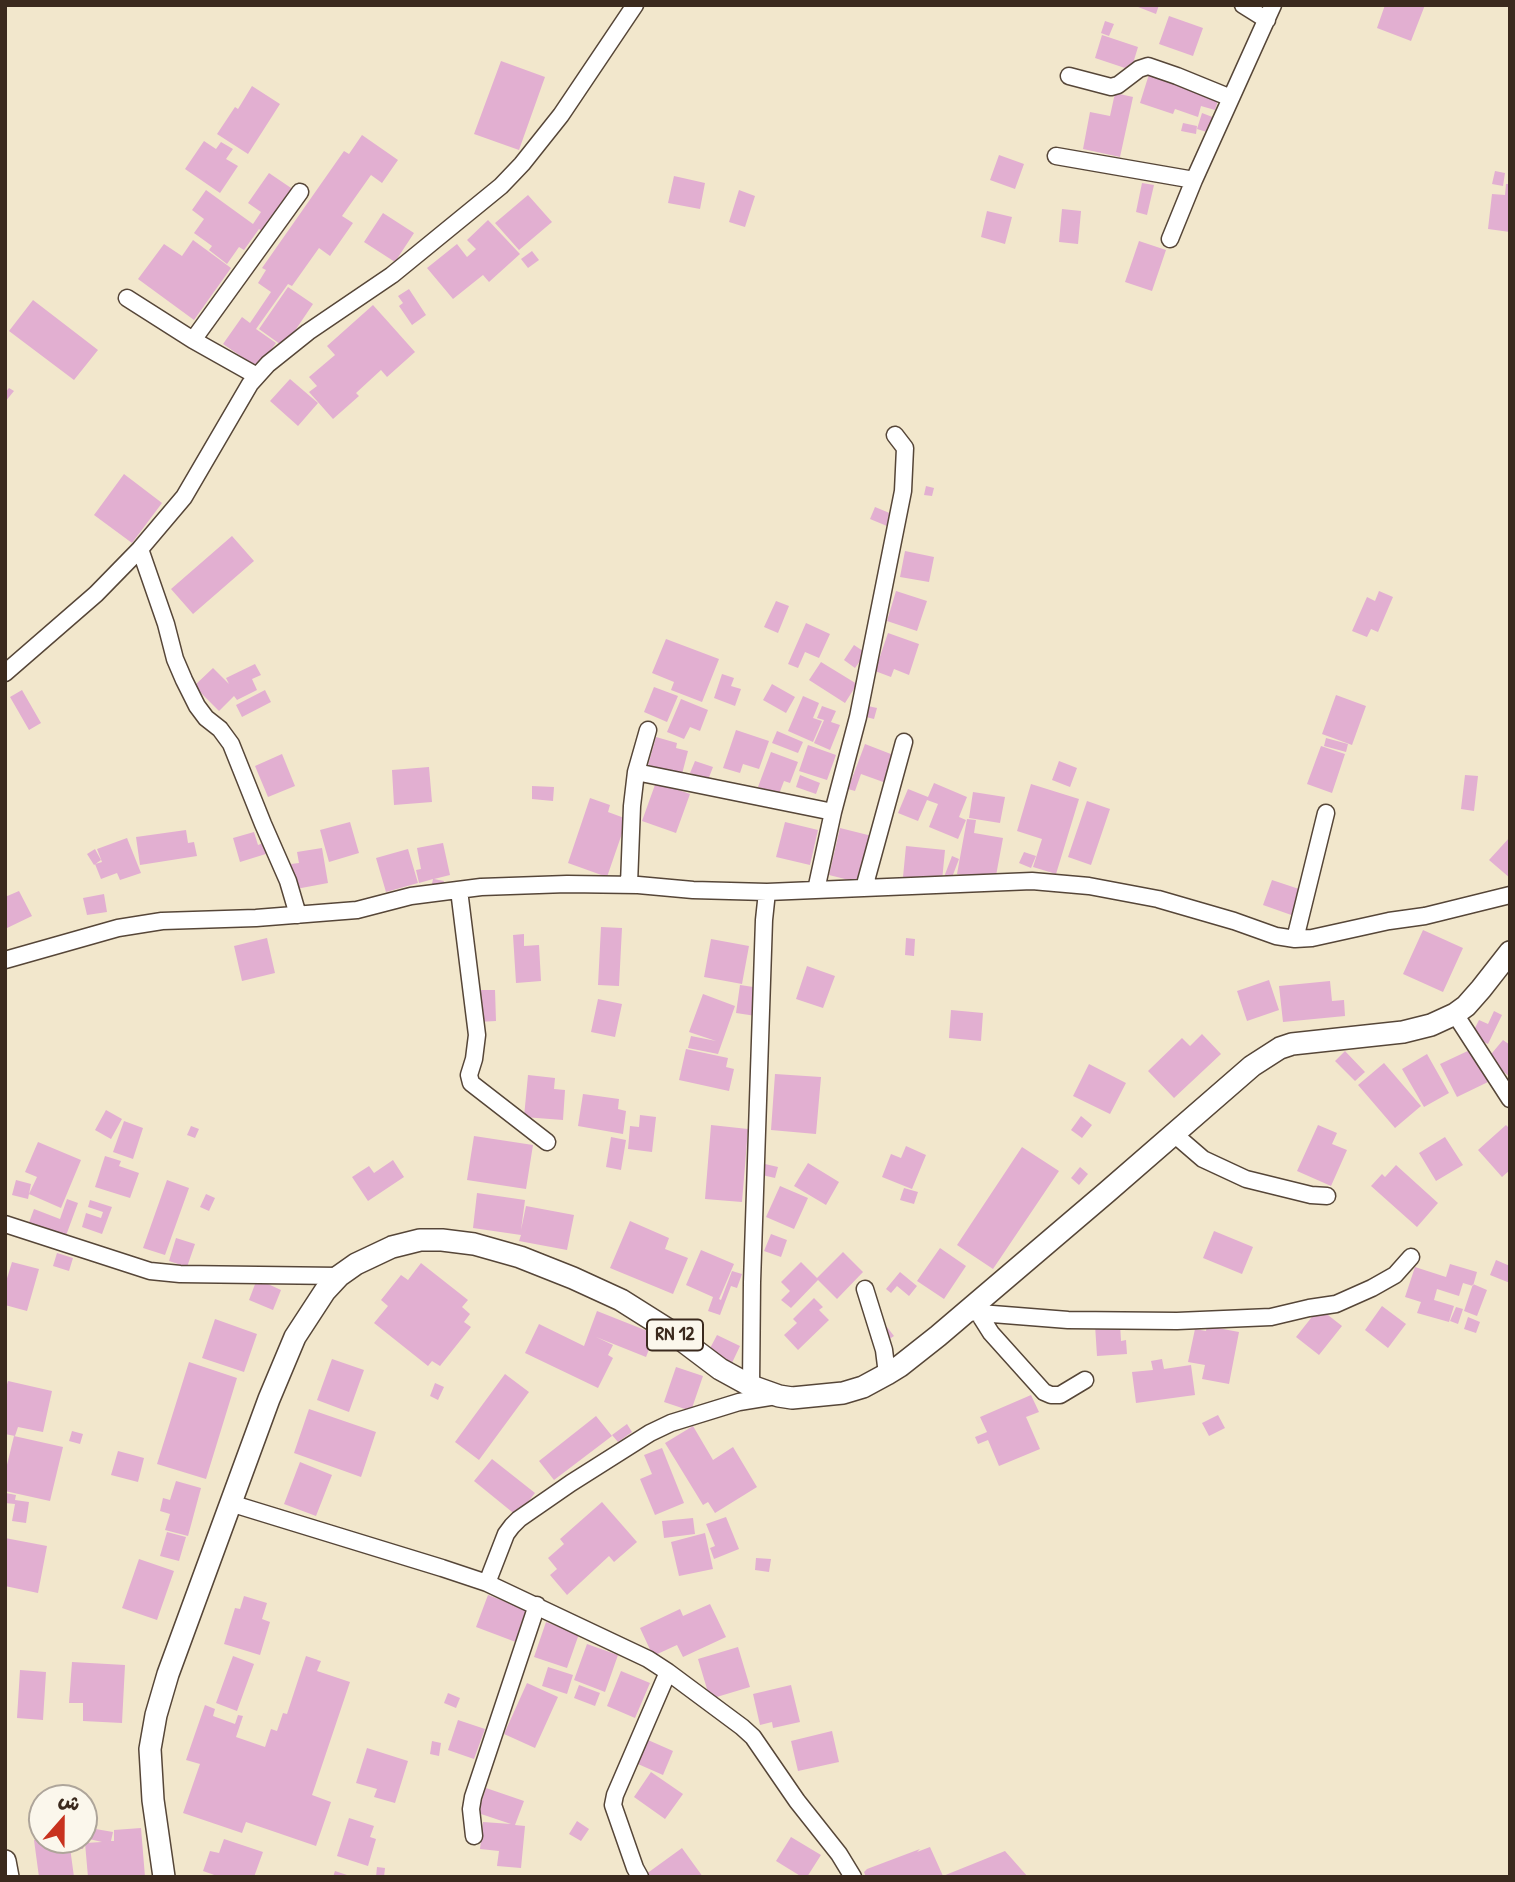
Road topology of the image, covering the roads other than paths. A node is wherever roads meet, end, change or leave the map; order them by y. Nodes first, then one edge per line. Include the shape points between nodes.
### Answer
1 (635, 5) edge
2 (1243, 5) edge
3 (1270, 13) edge
4 (1069, 76) dead end
5 (1231, 98) junction
6 (1056, 156) dead end
7 (1194, 180) junction
8 (300, 192) dead end
9 (1170, 239) dead end
10 (127, 298) dead end
11 (194, 340) junction
12 (257, 376) junction
13 (895, 435) dead end
14 (140, 549) junction
15 (5, 673) edge
16 (648, 730) dead end
17 (904, 742) dead end
18 (636, 772) junction
19 (833, 812) junction
20 (1326, 813) dead end
21 (629, 884) junction
22 (864, 888) junction
23 (459, 890) junction
24 (816, 890) junction
25 (767, 892) junction
26 (1510, 895) edge
27 (298, 915) junction
28 (1295, 939) junction
29 (1510, 952) edge
30 (5, 960) edge
31 (1455, 1014) junction
32 (1510, 1099) edge
33 (1174, 1134) junction
34 (548, 1142) dead end
35 (1327, 1196) dead end
36 (5, 1224) edge
37 (1411, 1257) dead end
38 (339, 1276) junction
39 (865, 1289) dead end
40 (973, 1313) junction
41 (887, 1374) junction
42 (1085, 1380) dead end
43 (751, 1387) junction
44 (779, 1396) junction
45 (230, 1503) junction
46 (487, 1583) junction
47 (537, 1605) junction
48 (668, 1672) junction
49 (474, 1836) dead end
50 (5, 1861) edge
51 (8, 1877) edge
52 (164, 1877) edge
53 (640, 1877) edge
54 (853, 1877) edge

1 - 12 street via 561,115 501,186
2 - 3 street
3 - 5 street
4 - 5 street via 1111,86 1149,66
5 - 7 street
6 - 7 street
7 - 9 street
8 - 11 street
10 - 11 street
11 - 12 street
12 - 14 street via 184,497
13 - 19 street via 905,448 903,491 858,717
14 - 15 street
14 - 27 street via 184,680 202,712 231,744
16 - 18 street
17 - 22 street
18 - 19 street
18 - 21 street
19 - 24 street
20 - 28 street
21 - 23 street
21 - 25 street
22 - 24 street
22 - 28 street via 1032,881 1089,886 1158,899
23 - 27 street via 357,910
23 - 34 street via 477,1035 471,1083
24 - 25 street
25 - 43 street
26 - 28 street via 1425,916
27 - 30 street via 118,928
29 - 31 main road, RN 12
31 - 32 street
31 - 33 main road, RN 12 via 1403,1032 1280,1048 1252,1066
33 - 35 street via 1203,1159 1246,1180
33 - 40 main road, RN 12
36 - 38 street via 150,1270
37 - 40 street via 1395,1275 1336,1304 1270,1317 1068,1320
38 - 43 main road, RN 12 via 374,1255 420,1240 474,1244 520,1257 621,1300
38 - 45 main road, RN 12 via 295,1338
39 - 41 street
40 - 41 main road, RN 12
40 - 42 street via 1044,1392 1060,1395
41 - 44 main road, RN 12 via 843,1393
43 - 44 main road, RN 12
44 - 46 street via 739,1402 671,1423 571,1483 512,1526
45 - 46 street
45 - 52 main road, RN 12 via 168,1674 152,1737 150,1769
46 - 47 street
47 - 48 street
47 - 49 street via 473,1797
48 - 53 street via 613,1805
48 - 54 street via 753,1737
50 - 51 main road

